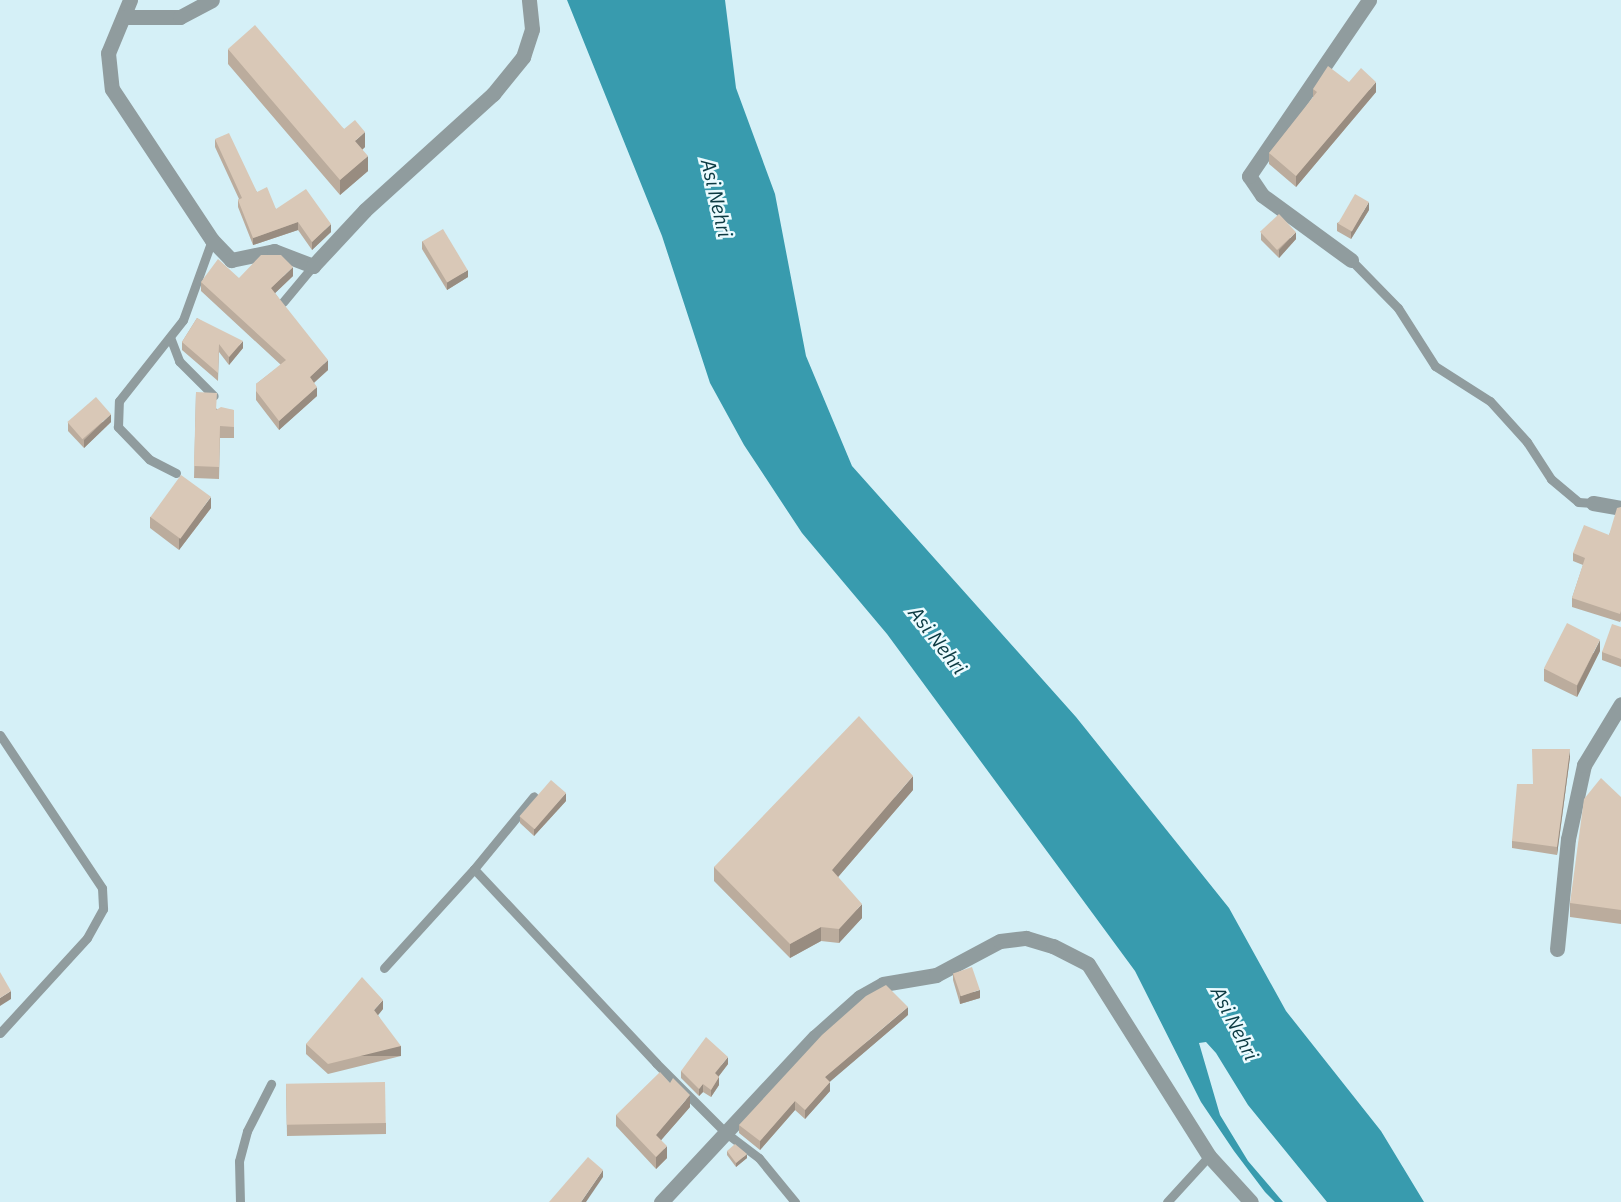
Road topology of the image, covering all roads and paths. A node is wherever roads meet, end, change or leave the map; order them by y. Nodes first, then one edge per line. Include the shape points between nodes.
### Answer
1 (130, 0) edge
2 (212, 0) edge
3 (529, 0) edge
4 (1369, 0) edge
5 (125, 17) junction
6 (212, 240) junction
7 (1351, 261) joint
8 (313, 266) junction
9 (284, 302) edge
10 (170, 337) junction
11 (214, 396) edge
12 (176, 473) dead end
13 (1593, 503) joint
14 (1621, 508) edge
15 (1621, 704) edge
16 (0, 735) edge
17 (534, 796) edge
18 (474, 869) junction
19 (1557, 948) dead end
20 (384, 968) dead end
21 (0, 1033) edge
22 (271, 1084) dead end
23 (726, 1133) junction
24 (1209, 1156) junction
25 (240, 1202) edge
26 (661, 1202) edge
27 (795, 1202) edge
28 (1167, 1202) edge
29 (1251, 1202) edge

1 - 5 street
2 - 5 street via 180,17
3 - 8 street via 532,29 523,57 493,94 365,210
4 - 7 street via 1250,176 1262,195
5 - 6 street via 108,53 112,89
6 - 8 street via 231,260 274,251
6 - 10 lane via 183,320
7 - 13 lane via 1398,308 1435,366 1490,401 1527,442 1551,478 1578,502
8 - 9 lane
10 - 11 lane via 179,361
10 - 12 lane via 119,401 118,427 149,459
13 - 14 street
15 - 19 street via 1584,765 1568,839
16 - 21 lane via 102,888 103,909 87,938
17 - 18 lane
18 - 20 lane
18 - 23 lane
22 - 25 lane via 248,1131 239,1161
23 - 24 street via 815,1037 860,997 883,984 936,975 1000,941 1026,938 1053,946 1088,964
23 - 26 street
23 - 27 lane via 759,1158
24 - 28 lane
24 - 29 street

